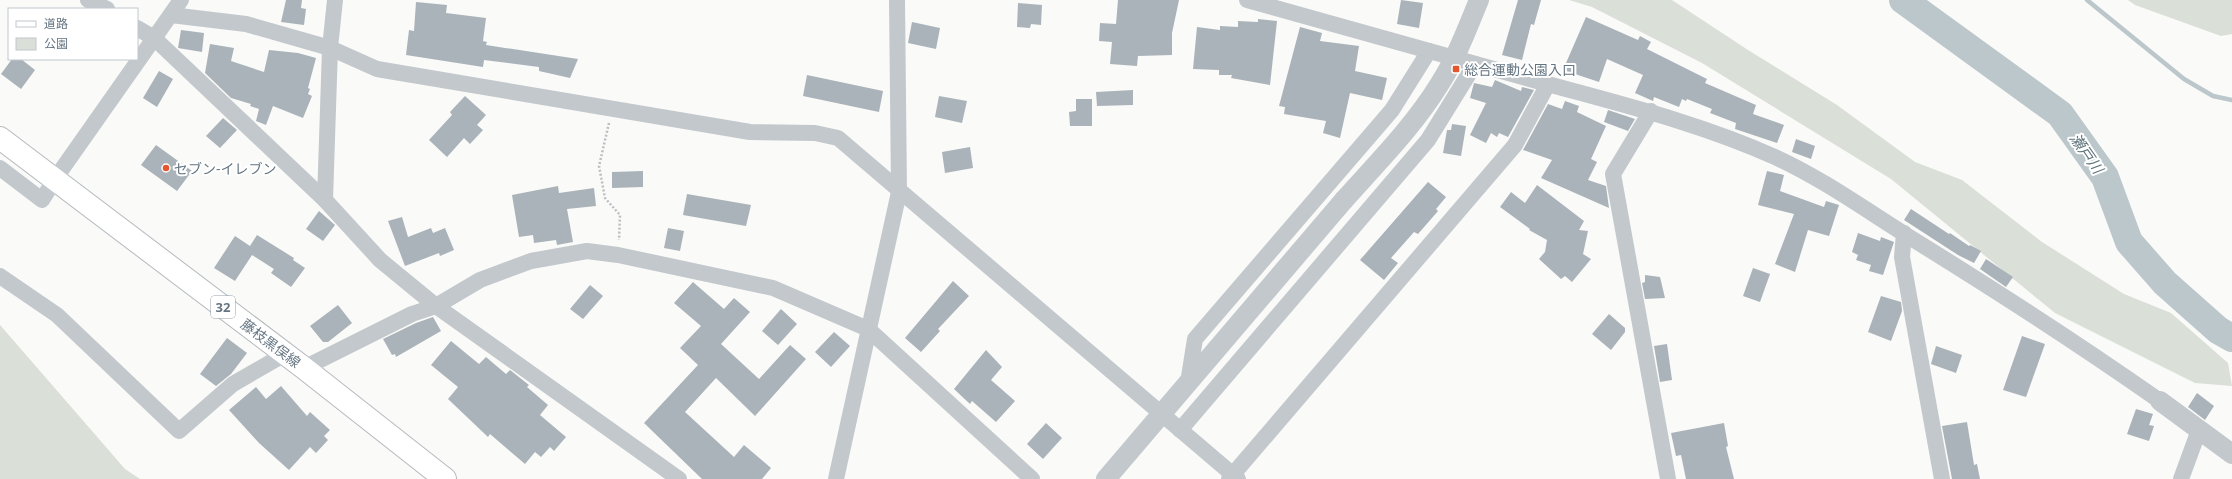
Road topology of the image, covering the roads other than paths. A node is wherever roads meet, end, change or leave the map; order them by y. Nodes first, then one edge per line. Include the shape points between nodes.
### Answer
1 (88, 0) edge
2 (181, 0) edge
3 (335, 0) edge
4 (896, 0) edge
5 (1247, 0) edge
6 (1479, 0) edge
7 (105, 8) edge
8 (171, 15) junction
9 (138, 29) edge
10 (154, 38) junction
11 (330, 48) junction
12 (1430, 51) junction
13 (1475, 64) junction
14 (1548, 84) junction
15 (1651, 111) junction
16 (0, 138) edge
17 (0, 168) edge
18 (54, 179) junction
19 (899, 192) junction
20 (324, 200) junction
21 (1904, 233) junction
22 (0, 276) edge
23 (436, 306) junction
24 (868, 329) junction
25 (285, 354) junction
26 (304, 368) junction
27 (1188, 383) junction
28 (2160, 401) joint
29 (1162, 414) junction
30 (1180, 430) junction
31 (2199, 430) junction
32 (2232, 454) edge
33 (1233, 478) edge
34 (445, 479) edge
35 (679, 479) edge
36 (836, 479) edge
37 (1032, 479) edge
38 (1106, 479) edge
39 (1668, 479) edge
40 (1942, 479) edge
41 (2181, 479) edge

1 - 7 street
2 - 8 street
3 - 11 street
4 - 19 street
5 - 12 street
6 - 27 street, bridge via 1452,63 1439,86 1409,127
8 - 10 street
8 - 11 street via 246,24
9 - 10 street
10 - 18 street
10 - 20 street
11 - 19 street via 377,69 750,132 815,133 838,138
11 - 20 street
12 - 13 street
12 - 27 street via 1392,110 1195,339
13 - 14 street
13 - 30 street via 1428,140
14 - 15 street
14 - 33 street via 1516,145
15 - 21 street via 1712,131 1798,168
15 - 39 street via 1613,174
16 - 18 main road, 藤枝黒俣線 / 32
17 - 18 street via 42,200
18 - 25 main road, 藤枝黒俣線 / 32
19 - 24 street
19 - 29 street
20 - 23 street via 380,260
21 - 28 street
21 - 40 street via 1902,257
22 - 25 street via 57,315 179,431 233,384
23 - 24 street via 480,280 531,261 587,251 618,255 773,288
23 - 26 street via 412,314
23 - 35 street
24 - 36 street
24 - 37 street
25 - 26 main road, 藤枝黒俣線 / 32
26 - 34 main road, 藤枝黒俣線 / 32
27 - 29 street
28 - 31 street
29 - 30 street
29 - 38 street
30 - 33 street
31 - 32 street
31 - 41 street

